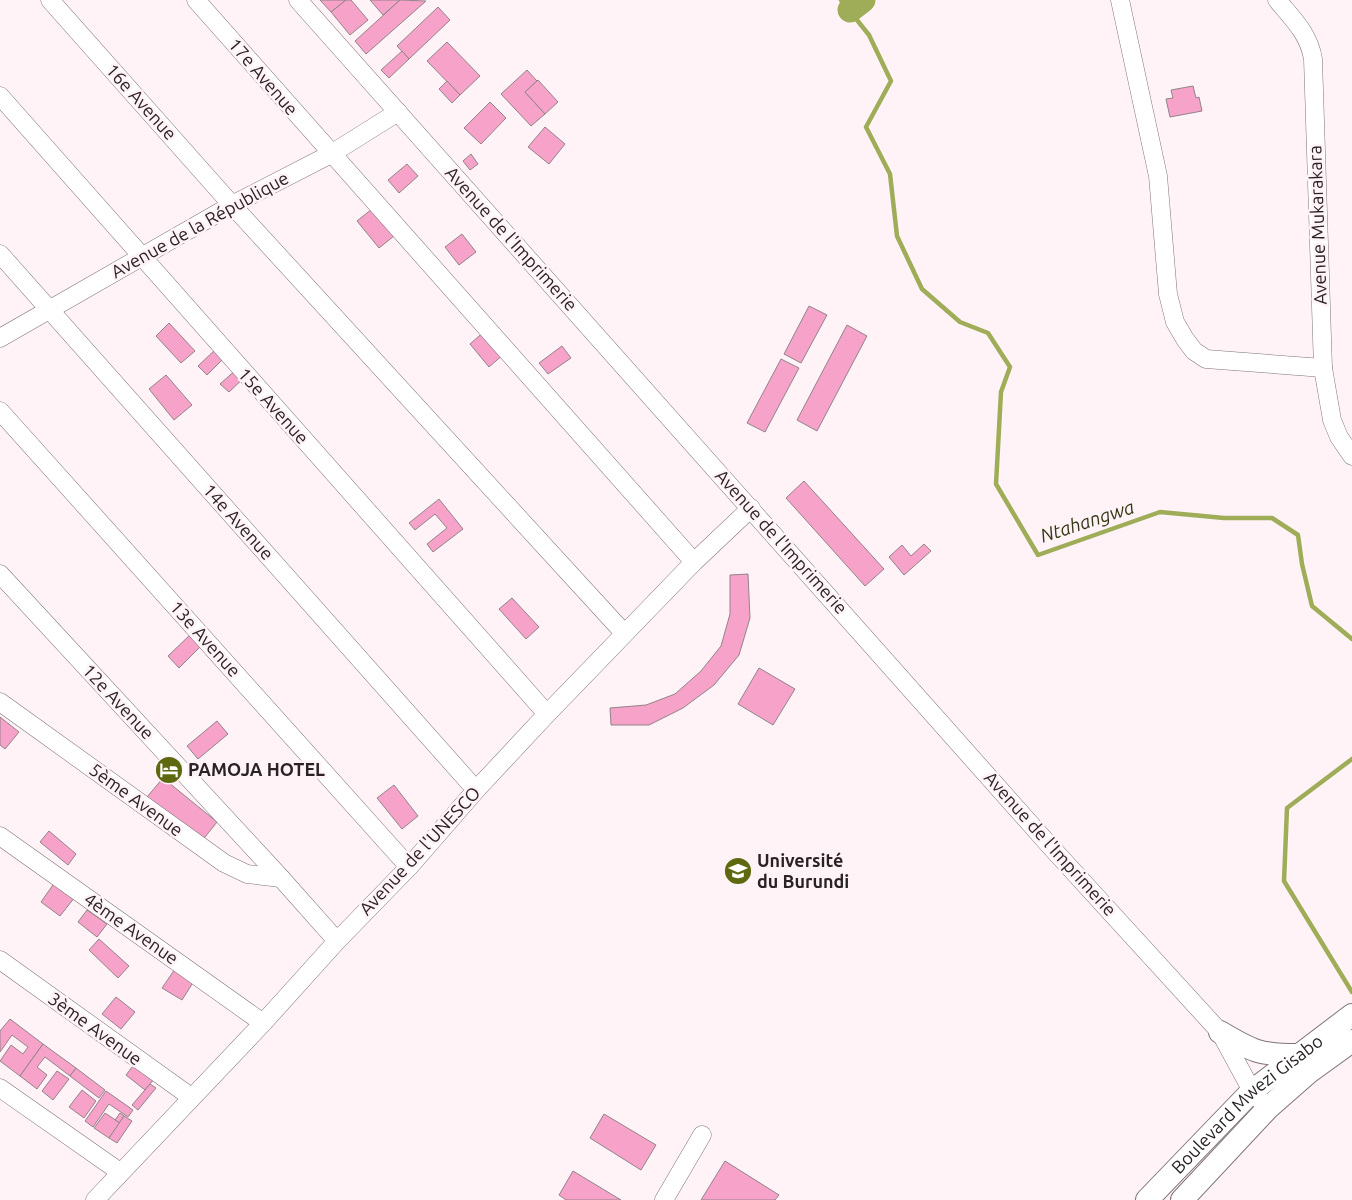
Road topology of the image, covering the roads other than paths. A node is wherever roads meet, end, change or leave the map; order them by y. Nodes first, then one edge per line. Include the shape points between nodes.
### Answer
1 (50, 0) edge
2 (196, 0) edge
3 (298, 0) edge
4 (1120, 0) edge
5 (1277, 0) edge
6 (0, 96) edge
7 (398, 112) junction
8 (331, 154) junction
9 (232, 205) junction
10 (0, 254) edge
11 (141, 257) junction
12 (50, 311) junction
13 (0, 338) edge
14 (1323, 368) junction
15 (0, 410) edge
16 (1352, 456) edge
17 (751, 508) junction
18 (694, 562) junction
19 (0, 574) edge
20 (624, 633) junction
21 (0, 702) edge
22 (546, 714) junction
23 (476, 790) junction
24 (0, 836) edge
25 (409, 867) junction
26 (281, 878) junction
27 (336, 941) junction
28 (0, 960) edge
29 (1352, 1015) edge
30 (263, 1023) junction
31 (1220, 1032) junction
32 (1352, 1041) edge
33 (1323, 1049) junction
34 (1298, 1055) junction
35 (0, 1088) edge
36 (1252, 1091) junction
37 (191, 1097) junction
38 (1268, 1108) junction
39 (702, 1135) dead end
40 (120, 1172) junction
41 (95, 1200) edge
42 (664, 1200) edge
43 (1147, 1200) edge
44 (1182, 1200) edge

1 - 9 street, 16e Avenue
2 - 8 street, 17e Avenue
3 - 7 street, Avenue de l'Imprimerie
4 - 14 street via 1158,176 1168,294 1175,322 1184,339 1206,359
5 - 14 street, Avenue Mukarakara via 1305,35 1313,59
6 - 11 street, 15e Avenue
7 - 8 street, Avenue de la République
7 - 17 street, Avenue de l'Imprimerie
8 - 9 street, Avenue de la République
8 - 18 street, 17e Avenue
9 - 11 street, Avenue de la République
9 - 20 street, 16e Avenue
10 - 12 street, 14e Avenue
11 - 12 street, Avenue de la République
11 - 22 street, 15e Avenue
12 - 13 street, Avenue de la République
12 - 23 street, 14e Avenue
14 - 16 street, Avenue Mukarakara via 1332,420
15 - 25 street, 13e Avenue
17 - 18 street, Avenue de l'UNESCO
17 - 31 street, Avenue de l'Imprimerie via 1050,846
18 - 20 street, Avenue de l'UNESCO
19 - 26 street, 12e Avenue
20 - 22 street, Avenue de l'UNESCO
21 - 26 street, 5ème Avenue via 224,863 247,874
22 - 23 street, Avenue de l'UNESCO
23 - 25 street, Avenue de l'UNESCO
24 - 30 street, 4ème Avenue
25 - 27 street, Avenue de l'UNESCO
26 - 27 street, 12e Avenue
27 - 30 street, Avenue de l'UNESCO
28 - 37 street, 3ème Avenue
29 - 33 main road, Boulevard Mwezi Gisabo
30 - 37 street, Avenue de l'UNESCO
31 - 34 main road via 1248,1049 1264,1054
31 - 36 street, Avenue de l'Imprimerie
32 - 33 main road, Boulevard Mwezi Gisabo
33 - 34 main road, Boulevard Mwezi Gisabo
33 - 38 main road, Boulevard Mwezi Gisabo
34 - 36 main road, Boulevard Mwezi Gisabo
35 - 40 street
36 - 38 street, Avenue de l'Imprimerie
36 - 43 main road, Boulevard Mwezi Gisabo
37 - 40 street, Avenue de l'UNESCO
38 - 44 main road, Boulevard Mwezi Gisabo
39 - 42 street
40 - 41 street, Avenue de l'UNESCO

